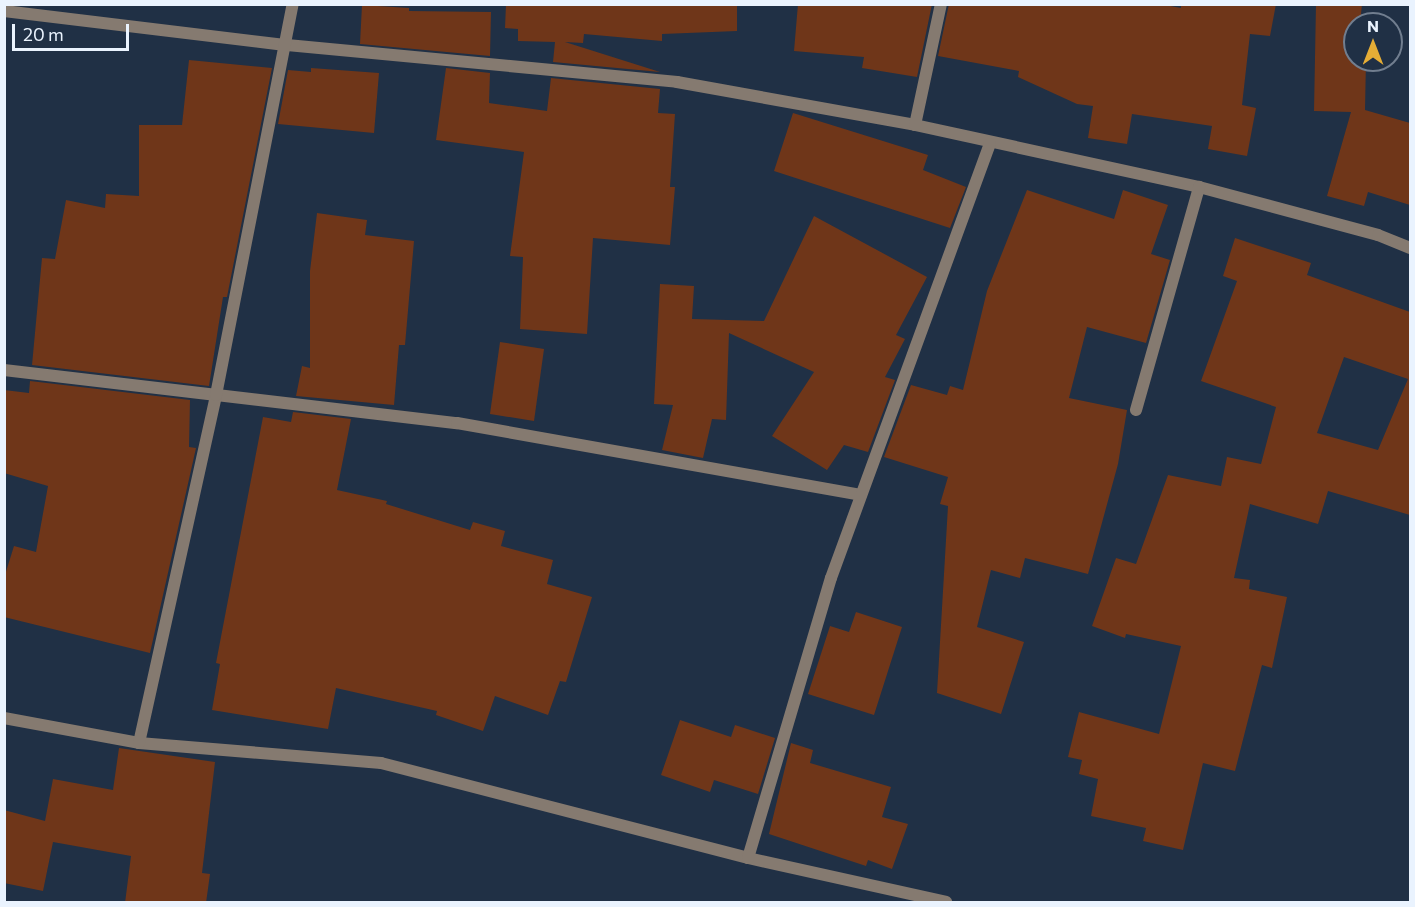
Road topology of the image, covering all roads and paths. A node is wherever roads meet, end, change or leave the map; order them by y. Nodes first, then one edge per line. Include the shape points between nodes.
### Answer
1 (293, 4) edge
2 (941, 4) edge
3 (4, 11) edge
4 (287, 45) junction
5 (915, 125) junction
6 (990, 144) junction
7 (1198, 187) junction
8 (1410, 248) edge
9 (4, 370) edge
10 (216, 396) junction
11 (1136, 410) dead end
12 (861, 495) junction
13 (4, 718) edge
14 (140, 743) junction
15 (748, 858) junction
16 (946, 903) edge

1 - 4 street
2 - 5 street
3 - 4 street
4 - 5 street via 677,82
4 - 10 street
5 - 6 street
6 - 7 street
6 - 12 street
7 - 8 street via 1378,235
7 - 11 street
9 - 10 street
10 - 12 street via 457,423
10 - 14 street
12 - 15 street via 831,578
13 - 14 street
14 - 15 street via 381,763
15 - 16 street

